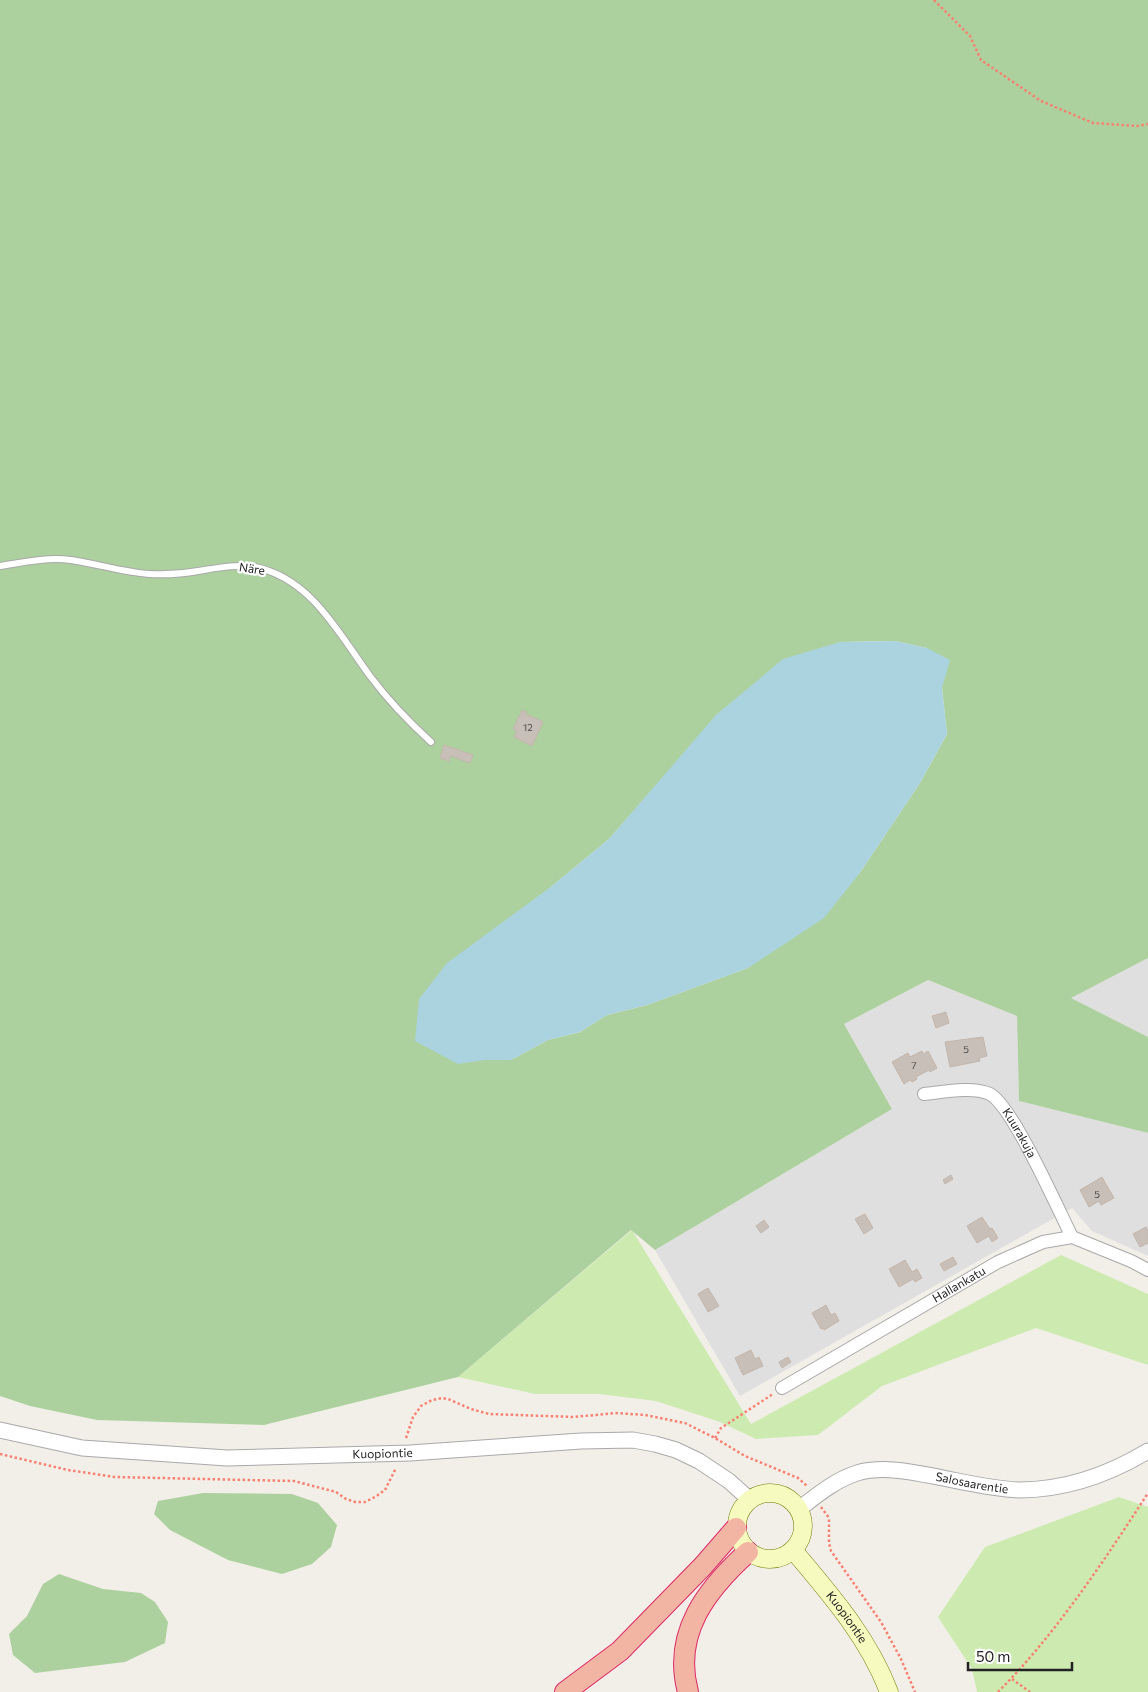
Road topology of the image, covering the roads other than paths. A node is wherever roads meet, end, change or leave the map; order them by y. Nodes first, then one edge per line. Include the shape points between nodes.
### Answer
1 (0, 566) edge
2 (431, 742) dead end
3 (924, 1094) dead end
4 (1072, 1237) junction
5 (1148, 1270) edge
6 (782, 1388) road end
7 (0, 1430) edge
8 (1148, 1451) edge
9 (749, 1499) junction
10 (799, 1509) junction
11 (736, 1528) junction
12 (793, 1550) junction
13 (748, 1552) junction
14 (565, 1692) edge
15 (688, 1692) edge
16 (889, 1692) edge

1 - 2 lane, Näre via 52,559 150,574 230,566 254,567 276,574 295,584 316,604 383,693
3 - 4 street, Kuurakuja via 978,1091 990,1094 1002,1105 1016,1126
4 - 5 street
4 - 6 street, Hallankatu via 1043,1242 998,1262
7 - 9 street, Kuopiontie via 82,1448 227,1458 410,1453 633,1440 676,1450 700,1461
8 - 10 street, Salosaarentie via 1110,1472 1048,1488 1018,1490 914,1472 872,1470 844,1478
9 - 10 main road via 762,1493 776,1493
9 - 11 main road via 741,1509
10 - 12 main road via 803,1528
11 - 13 main road
11 - 14 highway via 620,1651
12 - 13 main road via 771,1560
12 - 16 main road, Kuopiontie via 863,1639
13 - 15 highway via 706,1596 691,1623 683,1653

